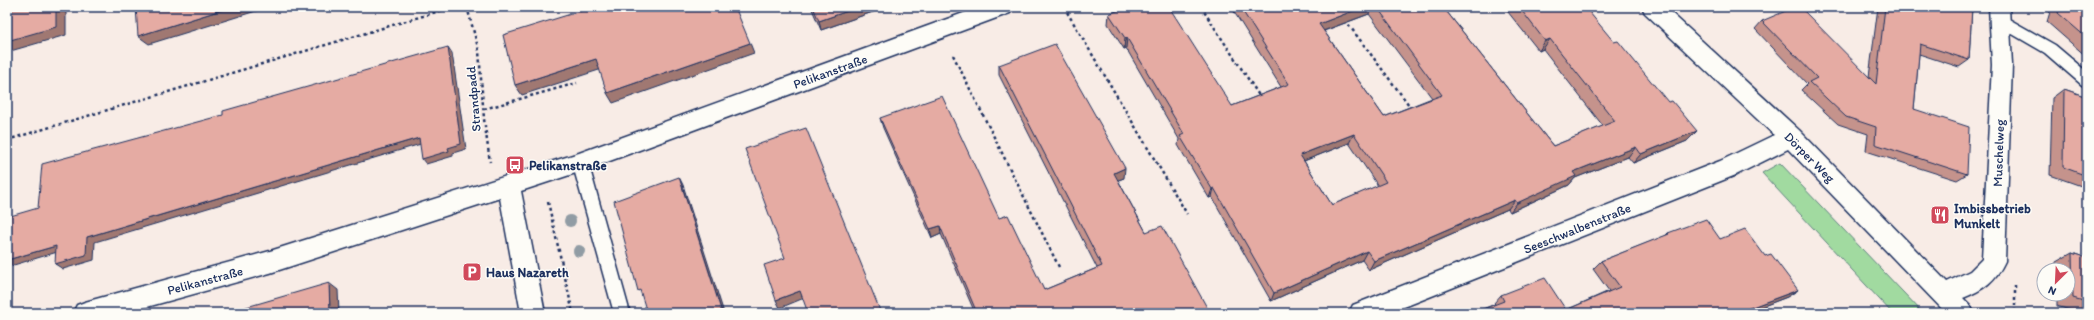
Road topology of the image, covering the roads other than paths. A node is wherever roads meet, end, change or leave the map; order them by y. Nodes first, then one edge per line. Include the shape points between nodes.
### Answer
1 (1003, 7) edge
2 (1652, 7) edge
3 (2000, 14) edge
4 (2087, 81) edge
5 (1791, 137) junction
6 (580, 162) junction
7 (502, 187) junction
8 (1944, 294) junction
9 (85, 313) edge
10 (533, 313) edge
11 (622, 313) edge
12 (1361, 313) edge
13 (1962, 313) edge

1 - 6 street, Pelikanstraße
2 - 5 street, Dörper Weg
3 - 4 lane via 2050,49
3 - 8 street, Muschelweg via 2002,65 1993,261 1986,274
5 - 8 street, Dörper Weg
5 - 12 street, Seeschwalbenstraße via 1728,168
6 - 7 street, Pelikanstraße
6 - 11 lane
7 - 9 street, Pelikanstraße via 270,262
7 - 10 street
8 - 13 street, Dörper Weg

